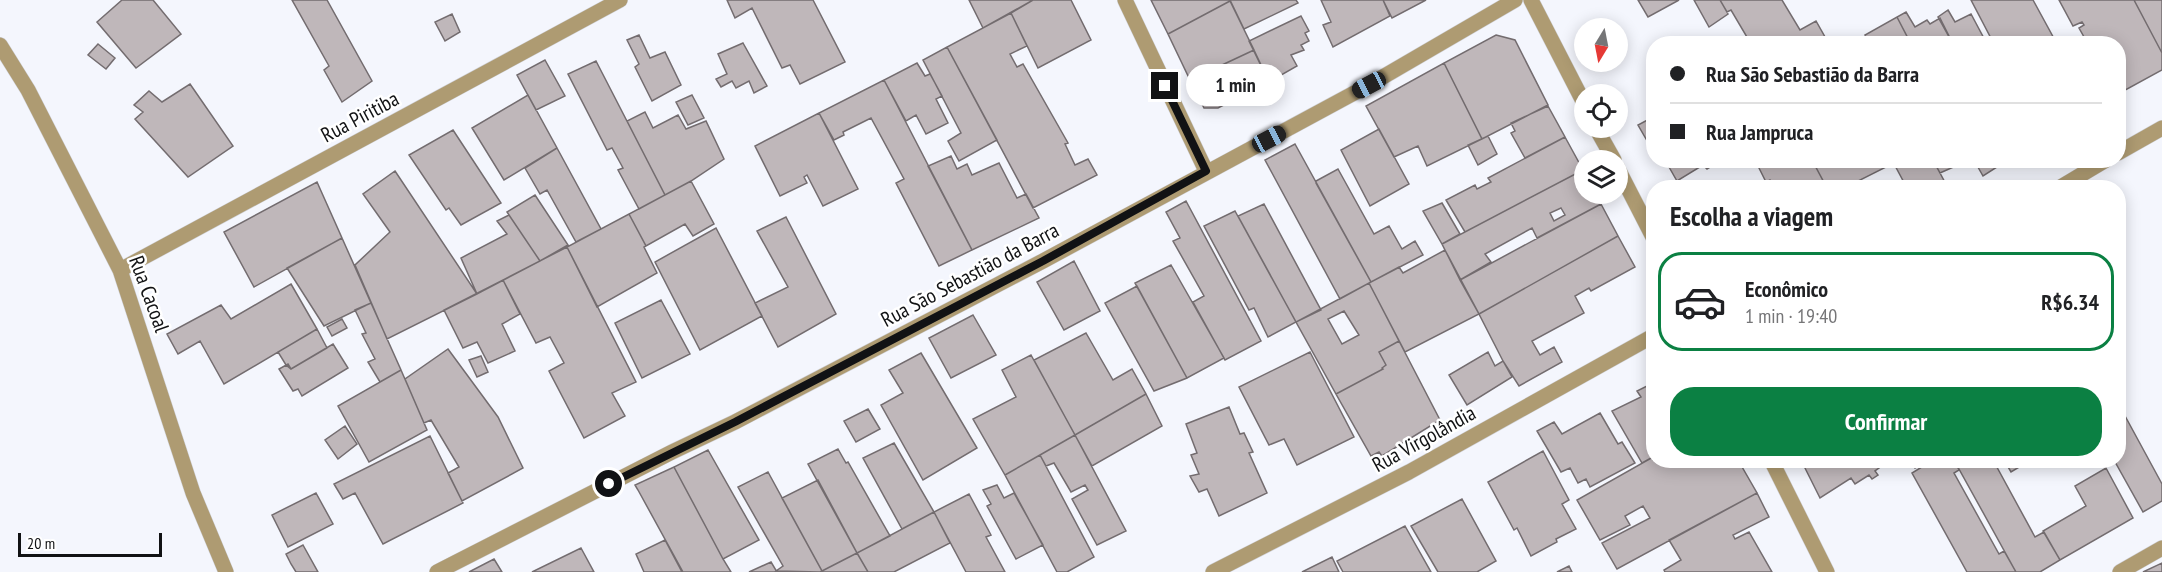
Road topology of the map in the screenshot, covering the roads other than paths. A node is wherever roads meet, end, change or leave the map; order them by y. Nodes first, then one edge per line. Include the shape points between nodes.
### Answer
1 (620, 0) edge
2 (1125, 0) edge
3 (1515, 0) edge
4 (1531, 0) edge
5 (0, 45) edge
6 (1574, 84) edge
7 (2162, 128) edge
8 (2126, 148) edge
9 (2093, 168) edge
10 (1206, 171) junction
11 (2072, 180) edge
12 (1628, 188) edge
13 (1646, 223) edge
14 (120, 270) junction
15 (1646, 340) edge
16 (1775, 468) edge
17 (2162, 548) edge
18 (226, 572) edge
19 (437, 572) edge
20 (1213, 572) edge
21 (1827, 572) edge
22 (2120, 572) edge

1 - 14 street, Rua Piritiba
2 - 10 street
3 - 10 street, Rua São Sebastião da Barra via 1369,85
4 - 6 street
5 - 14 street, Rua Cacoal via 28,90
7 - 8 street
9 - 11 street
10 - 19 street, Rua São Sebastião da Barra via 735,422
12 - 13 street
14 - 18 street, Rua Cacoal via 193,492
15 - 20 street, Rua Virgolândia via 1409,472
16 - 21 street
17 - 22 street

